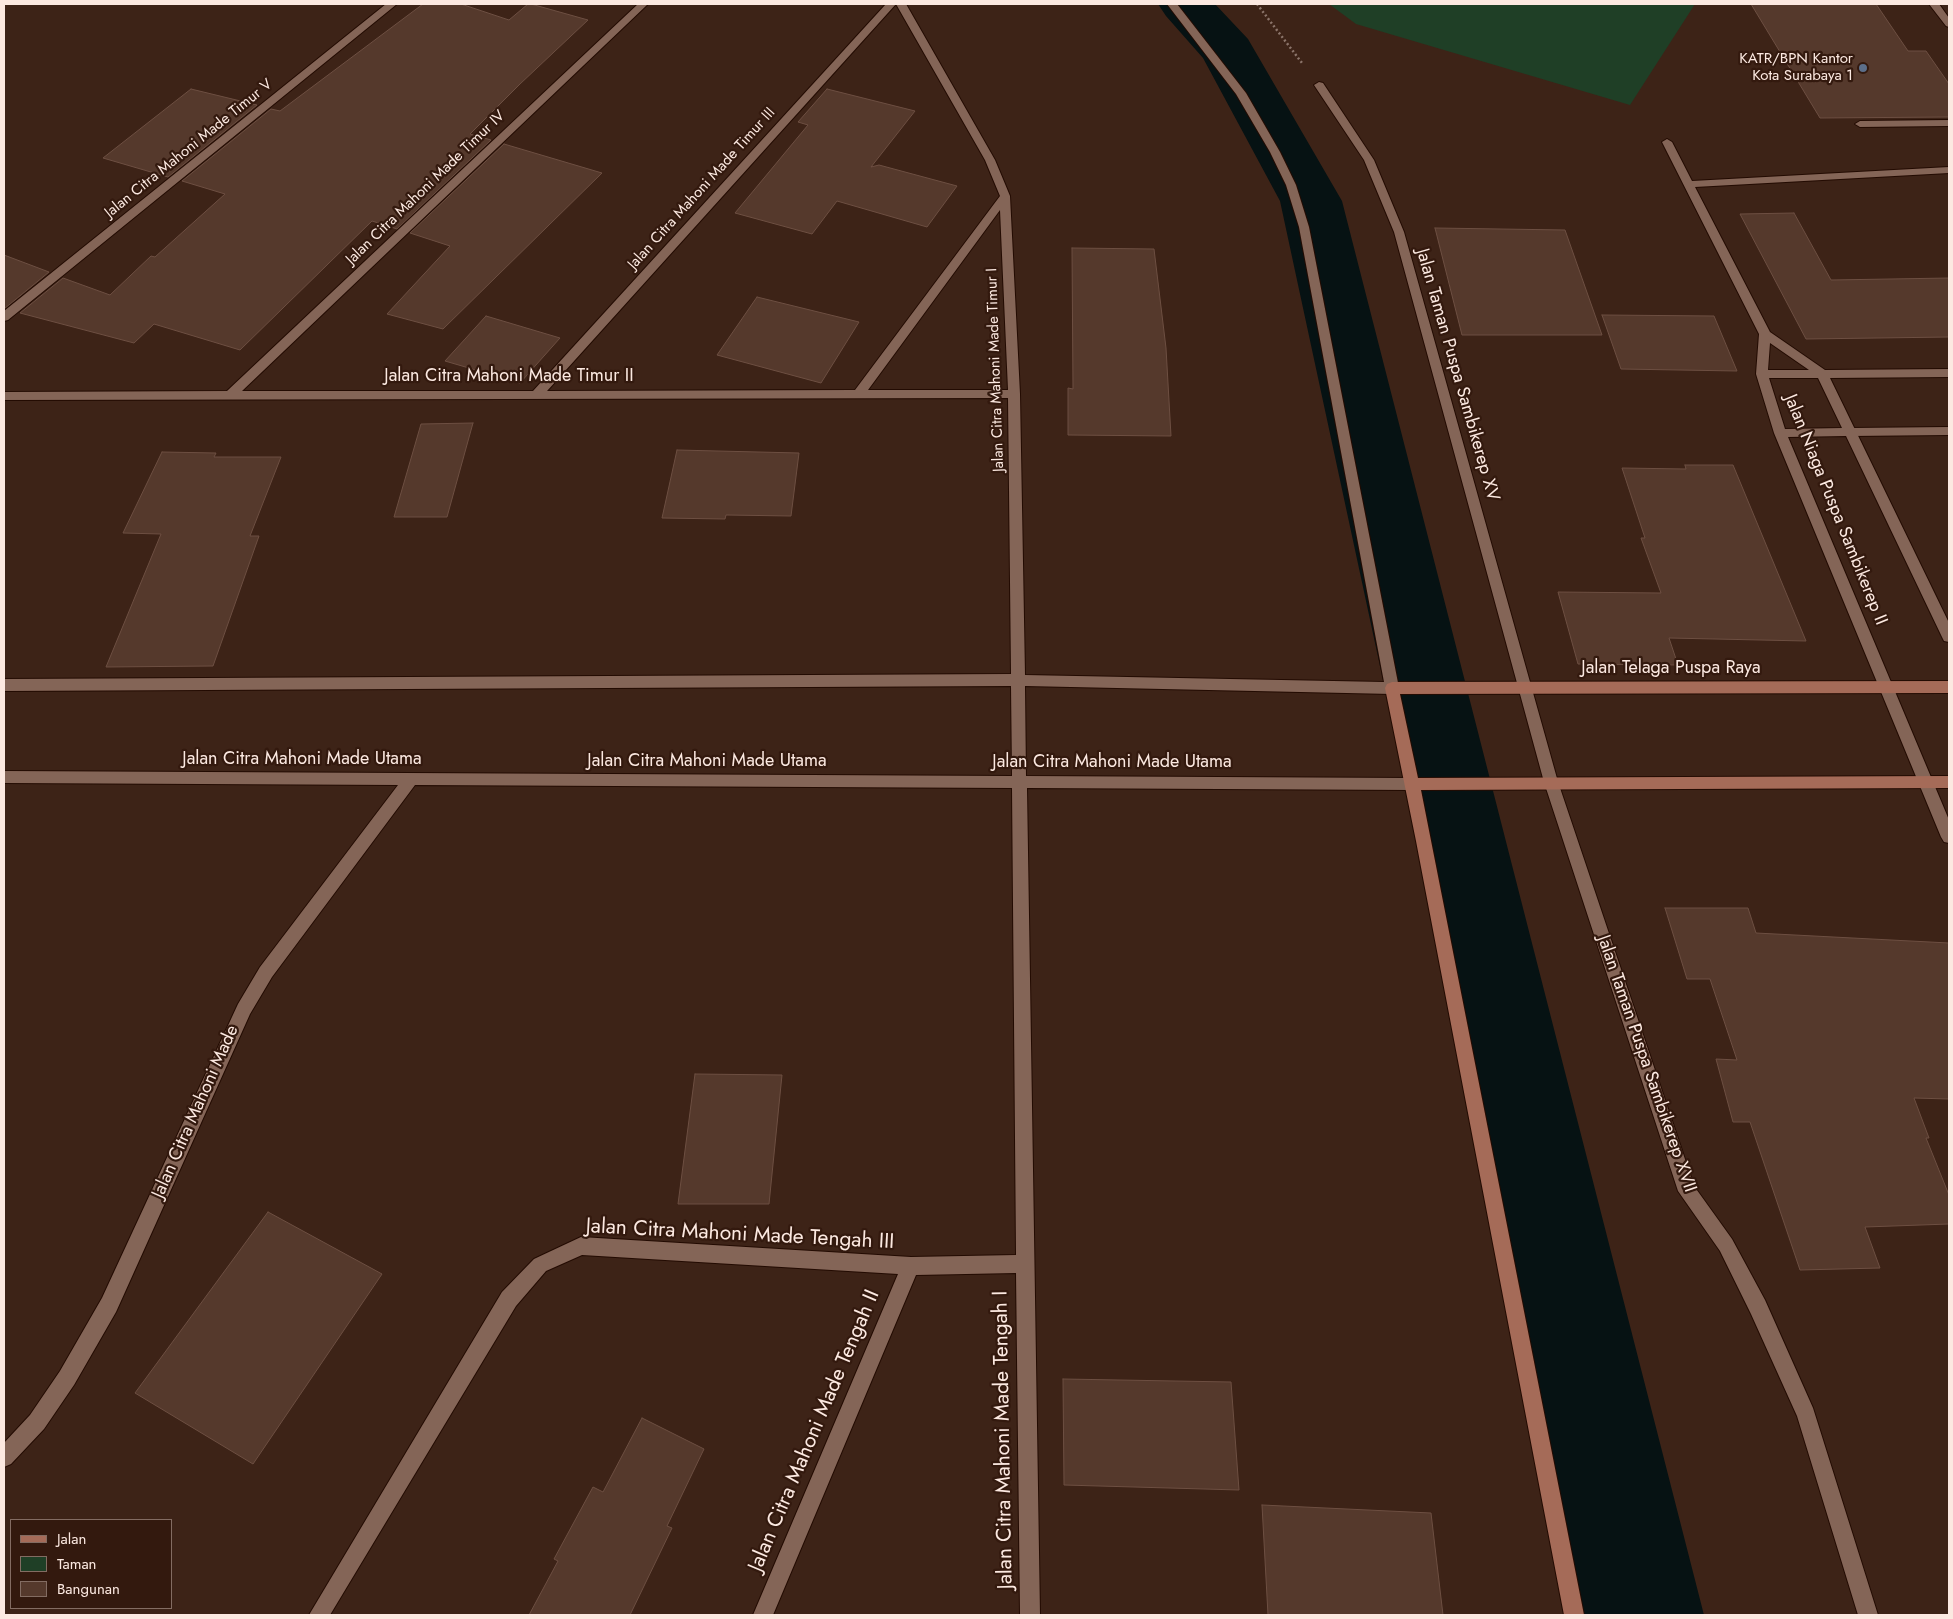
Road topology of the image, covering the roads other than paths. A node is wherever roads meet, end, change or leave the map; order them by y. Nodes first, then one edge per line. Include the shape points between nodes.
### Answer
1 (392, 4) edge
2 (642, 4) edge
3 (891, 4) edge
4 (900, 4) edge
5 (1172, 4) edge
6 (1934, 4) edge
7 (1949, 24) edge
8 (1319, 85) road end
9 (1949, 123) edge
10 (1860, 124) dead end
11 (1666, 142) dead end
12 (1949, 170) edge
13 (1688, 184) junction
14 (1005, 196) junction
15 (4, 317) edge
16 (1764, 334) junction
17 (1949, 373) edge
18 (1762, 374) junction
19 (1822, 374) junction
20 (859, 394) junction
21 (1014, 394) junction
22 (231, 395) junction
23 (536, 395) junction
24 (4, 396) edge
25 (1949, 431) edge
26 (1852, 432) junction
27 (1780, 433) junction
28 (1949, 637) edge
29 (1018, 680) junction
30 (4, 685) edge
31 (1887, 687) junction
32 (1949, 687) edge
33 (1392, 688) junction
34 (1520, 689) junction
35 (4, 778) edge
36 (410, 780) junction
37 (1019, 781) junction
38 (1551, 782) junction
39 (1926, 782) junction
40 (1949, 782) edge
41 (1411, 784) junction
42 (1949, 836) edge
43 (1026, 1264) junction
44 (911, 1266) junction
45 (4, 1457) edge
46 (319, 1615) edge
47 (763, 1615) edge
48 (1030, 1615) edge
49 (1574, 1615) edge
50 (1868, 1615) edge

1 - 15 street, Jalan Citra Mahoni Made Timur V
2 - 22 street, Jalan Citra Mahoni Made Timur IV
3 - 23 street, Jalan Citra Mahoni Made Timur III
4 - 14 street, Jalan Citra Mahoni Made Timur I via 990,160
5 - 33 street via 1241,93 1276,152 1291,185 1304,226
6 - 7 street
8 - 34 street, Jalan Taman Puspa Sambikerep XV via 1370,160 1399,232
9 - 10 street
11 - 13 street
12 - 13 street
13 - 16 street
14 - 20 street, Jalan Citra Mahoni Made Timur I
14 - 21 street, Jalan Citra Mahoni Made Timur I
16 - 18 street, Jalan Niaga Puspa Sambikerep II
16 - 19 street
17 - 19 street
18 - 19 street
18 - 27 street, Jalan Niaga Puspa Sambikerep II
19 - 26 street
20 - 21 street, Jalan Citra Mahoni Made Timur II
20 - 23 street, Jalan Citra Mahoni Made Timur II
21 - 29 street, Jalan Citra Mahoni Made Timur I
22 - 23 street, Jalan Citra Mahoni Made Timur II
22 - 24 street, Jalan Citra Mahoni Made Timur II
25 - 26 street
26 - 27 street
26 - 28 street
27 - 31 street, Jalan Niaga Puspa Sambikerep II
29 - 30 street
29 - 33 street
29 - 37 street, Jalan Citra Mahoni Made Timur I
31 - 32 main road, Jalan Telaga Puspa Raya
31 - 34 main road, Jalan Telaga Puspa Raya
31 - 39 street, Jalan Niaga Puspa Sambikerep II
33 - 34 main road, Jalan Telaga Puspa Raya
33 - 41 main road
34 - 38 street, Jalan Taman Puspa Sambikerep XV
35 - 36 street, Jalan Citra Mahoni Made Utama
36 - 37 street, Jalan Citra Mahoni Made Utama
36 - 45 street, Jalan Citra Mahoni Made via 266,972 244,1009 109,1305 37,1422
37 - 41 street, Jalan Citra Mahoni Made Utama
37 - 43 street, Jalan Citra Mahoni Made Tengah I
38 - 39 main road
38 - 41 main road
38 - 50 street, Jalan Taman Puspa Sambikerep XVII via 1687,1191 1726,1245 1758,1307 1806,1415
39 - 40 main road
39 - 42 street, Jalan Niaga Puspa Sambikerep II
41 - 49 main road
43 - 44 street, Jalan Citra Mahoni Made Tengah III
43 - 48 street, Jalan Citra Mahoni Made Tengah I
44 - 46 street, Jalan Citra Mahoni Made Tengah III via 581,1246 540,1265 509,1299
44 - 47 street, Jalan Citra Mahoni Made Tengah II

